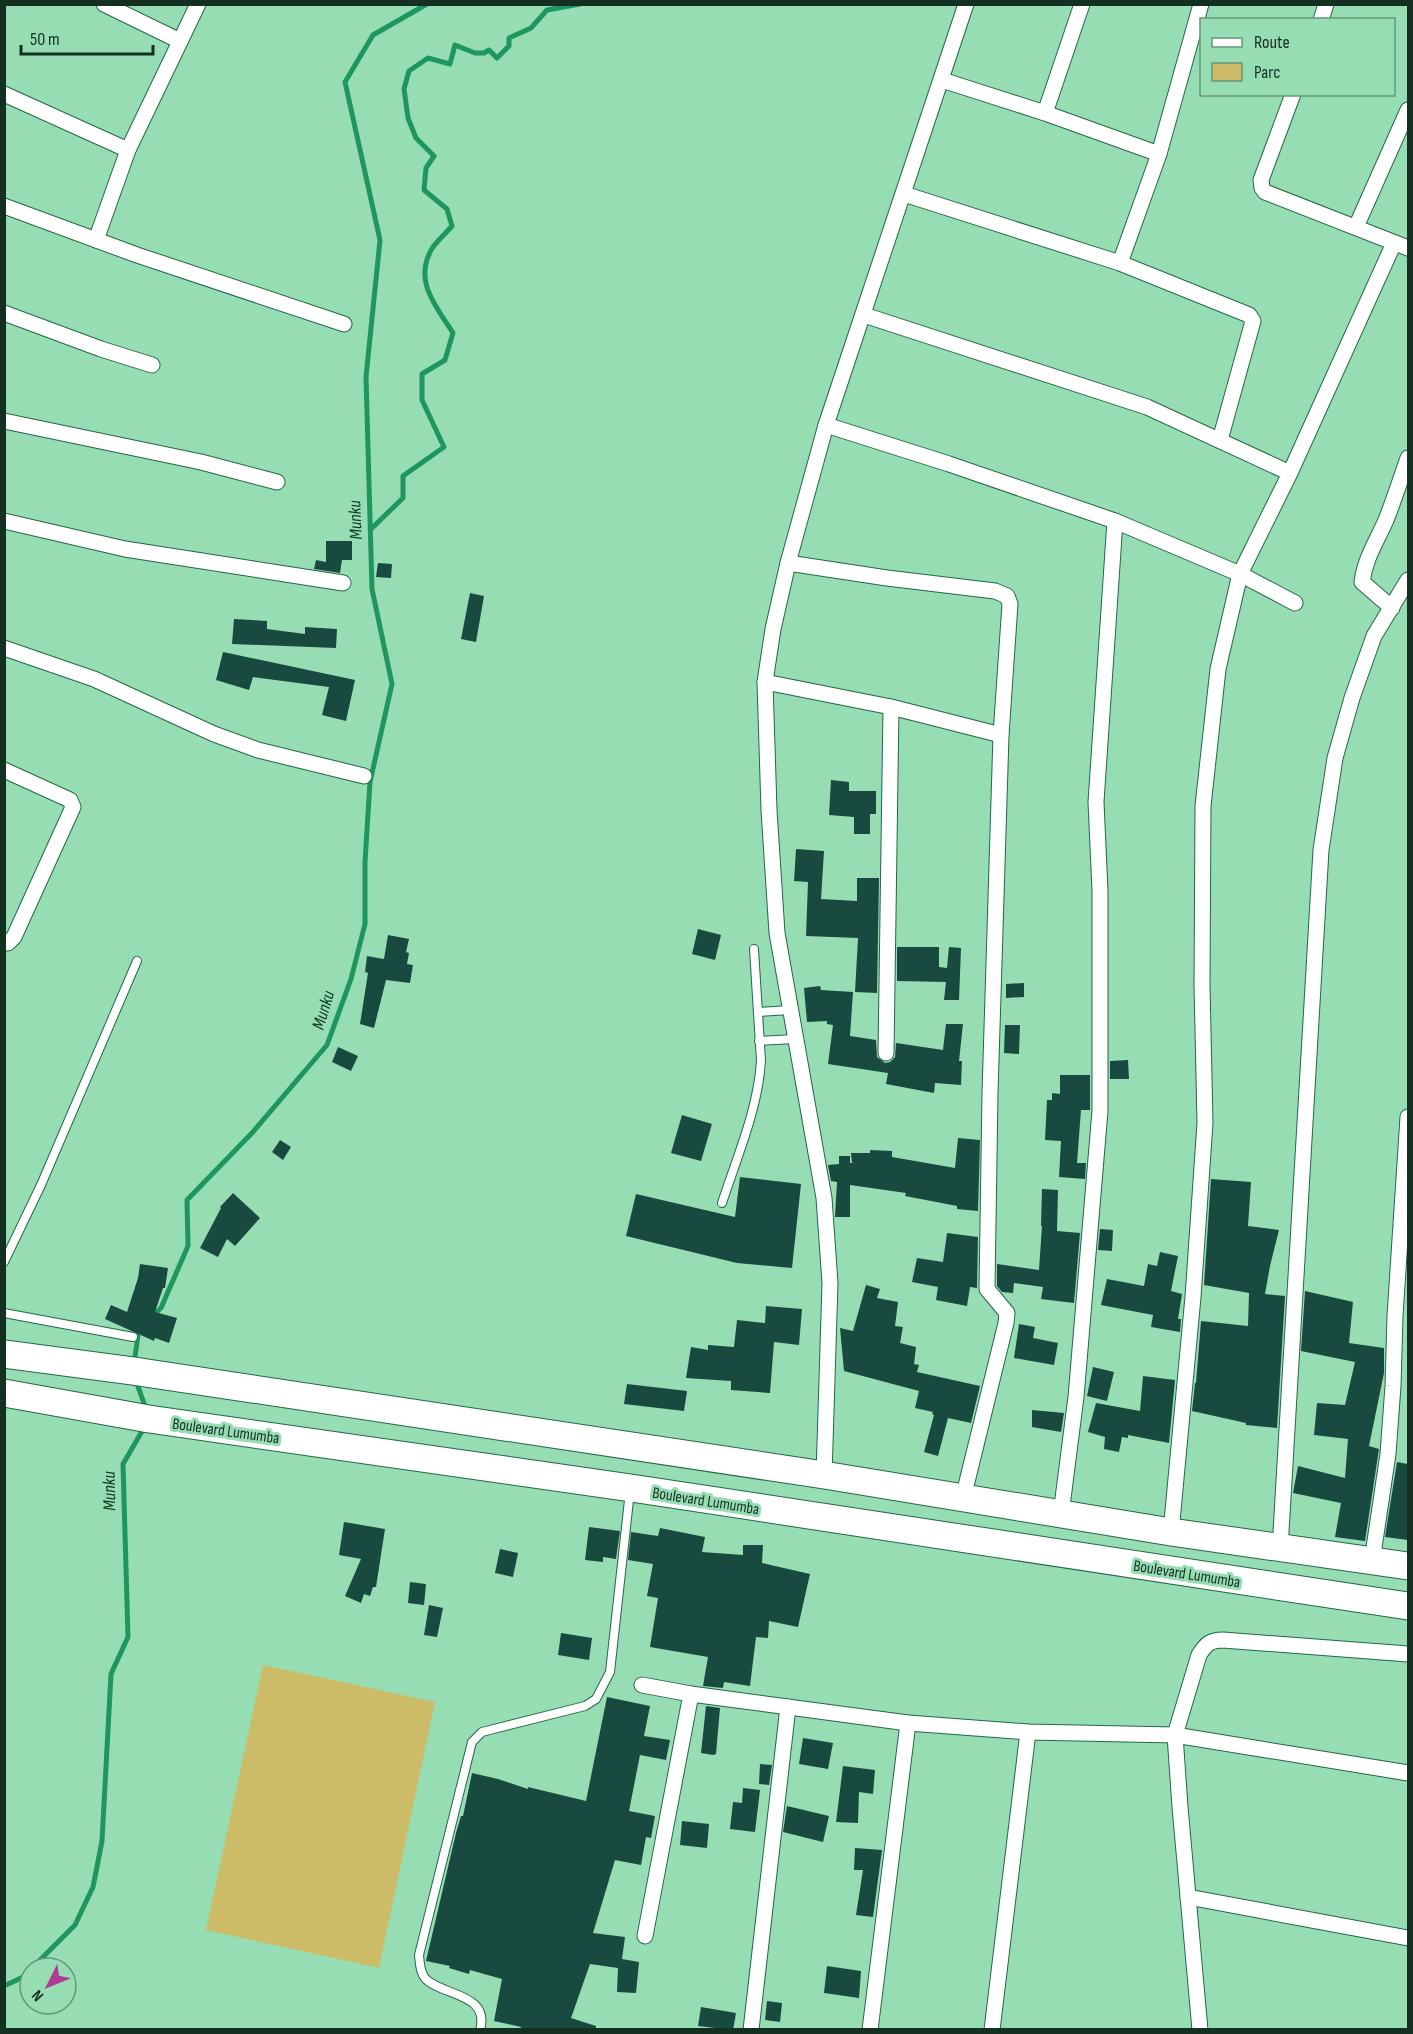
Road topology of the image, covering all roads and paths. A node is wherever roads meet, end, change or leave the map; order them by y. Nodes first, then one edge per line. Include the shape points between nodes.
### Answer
1 (104, 4) edge
2 (198, 4) edge
3 (966, 4) edge
4 (1082, 4) edge
5 (1202, 4) edge
6 (180, 41) junction
7 (942, 80) junction
8 (4, 94) edge
9 (1292, 96) edge
10 (1408, 110) edge
11 (1045, 113) junction
12 (128, 150) junction
13 (1159, 154) junction
14 (904, 194) junction
15 (4, 206) edge
16 (1356, 227) junction
17 (96, 240) junction
18 (1401, 245) edge
19 (1120, 263) junction
20 (4, 313) edge
21 (864, 315) junction
22 (344, 324) dead end
23 (152, 365) dead end
24 (4, 421) edge
25 (826, 425) junction
26 (1220, 440) junction
27 (1408, 458) edge
28 (1290, 473) junction
29 (278, 482) dead end
30 (4, 521) edge
31 (1115, 521) junction
32 (788, 563) junction
33 (1240, 574) junction
34 (1408, 580) edge
35 (343, 583) dead end
36 (1295, 603) dead end
37 (1392, 608) junction
38 (4, 648) edge
39 (765, 682) junction
40 (891, 707) junction
41 (1001, 735) junction
42 (4, 770) edge
43 (364, 776) dead end
44 (4, 943) edge
45 (754, 949) dead end
46 (137, 961) dead end
47 (790, 1010) junction
48 (758, 1012) junction
49 (795, 1038) junction
50 (759, 1041) junction
51 (886, 1053) dead end
52 (1408, 1117) edge
53 (722, 1203) dead end
54 (4, 1262) edge
55 (4, 1313) edge
56 (134, 1337) dead end
57 (4, 1354) edge
58 (4, 1393) edge
59 (824, 1475) junction
60 (631, 1488) junction
61 (963, 1498) junction
62 (1061, 1514) junction
63 (1171, 1532) junction
64 (1280, 1549) junction
65 (1372, 1561) junction
66 (1408, 1566) edge
67 (1408, 1606) edge
68 (1408, 1654) edge
69 (642, 1685) dead end
70 (691, 1694) junction
71 (788, 1707) junction
72 (908, 1722) junction
73 (1028, 1732) junction
74 (1175, 1735) junction
75 (1408, 1773) edge
76 (1188, 1897) junction
77 (645, 1936) dead end
78 (1408, 1938) edge
79 (480, 2030) edge
80 (751, 2030) edge
81 (870, 2030) edge
82 (993, 2030) edge
83 (1200, 2030) edge

1 - 6 street
2 - 6 street
3 - 7 street
4 - 11 street
5 - 13 street
6 - 12 street
7 - 11 street
7 - 14 street
8 - 12 street
9 - 16 street via 1261,180 1262,188 1271,195
10 - 16 street
11 - 13 street
12 - 17 street
13 - 19 street
14 - 19 street
14 - 21 street
15 - 17 street
16 - 18 street
17 - 22 street
18 - 28 street
19 - 26 street via 1244,312 1253,321
20 - 23 street
21 - 25 street
21 - 26 street via 1147,407
24 - 29 street
25 - 31 street
25 - 32 street
26 - 28 street
27 - 37 street via 1386,521 1367,559 1362,582
28 - 33 street
30 - 35 street via 125,549
31 - 33 street
31 - 62 street via 1096,802 1100,1111 1076,1397
32 - 39 street
32 - 41 street via 995,591 1007,596 1010,604
33 - 36 street
33 - 63 street via 1218,669 1203,806 1205,1124
34 - 37 street
37 - 64 street via 1374,636 1352,698 1335,758 1321,850
38 - 43 street via 94,679 258,750
39 - 40 street
39 - 47 street via 768,810 777,933
40 - 41 street
40 - 51 street
41 - 61 street via 987,1289 1007,1313
42 - 44 street via 70,800 73,807 14,937
45 - 48 lane
46 - 54 lane
47 - 48 lane
47 - 49 street
48 - 50 lane
49 - 50 lane
49 - 59 street via 824,1198 830,1283
50 - 53 lane via 760,1075 754,1102
52 - 65 street via 1388,1454
55 - 56 lane
57 - 59 highway
58 - 60 highway, Boulevard Lumumba via 149,1419
59 - 61 highway
60 - 67 highway, Boulevard Lumumba
60 - 79 lane via 610,1672 596,1699 585,1706 482,1732 472,1742 419,1955 427,1981 471,2001 479,2009 483,2020
61 - 62 highway
62 - 63 highway
63 - 64 highway
64 - 65 highway
65 - 66 highway
68 - 74 street via 1212,1640 1199,1655
69 - 70 street
70 - 71 street
70 - 77 street
71 - 72 street
71 - 80 street
72 - 73 street
72 - 81 street
73 - 74 street
73 - 82 street
74 - 75 street
74 - 76 street
76 - 78 street
76 - 83 street

